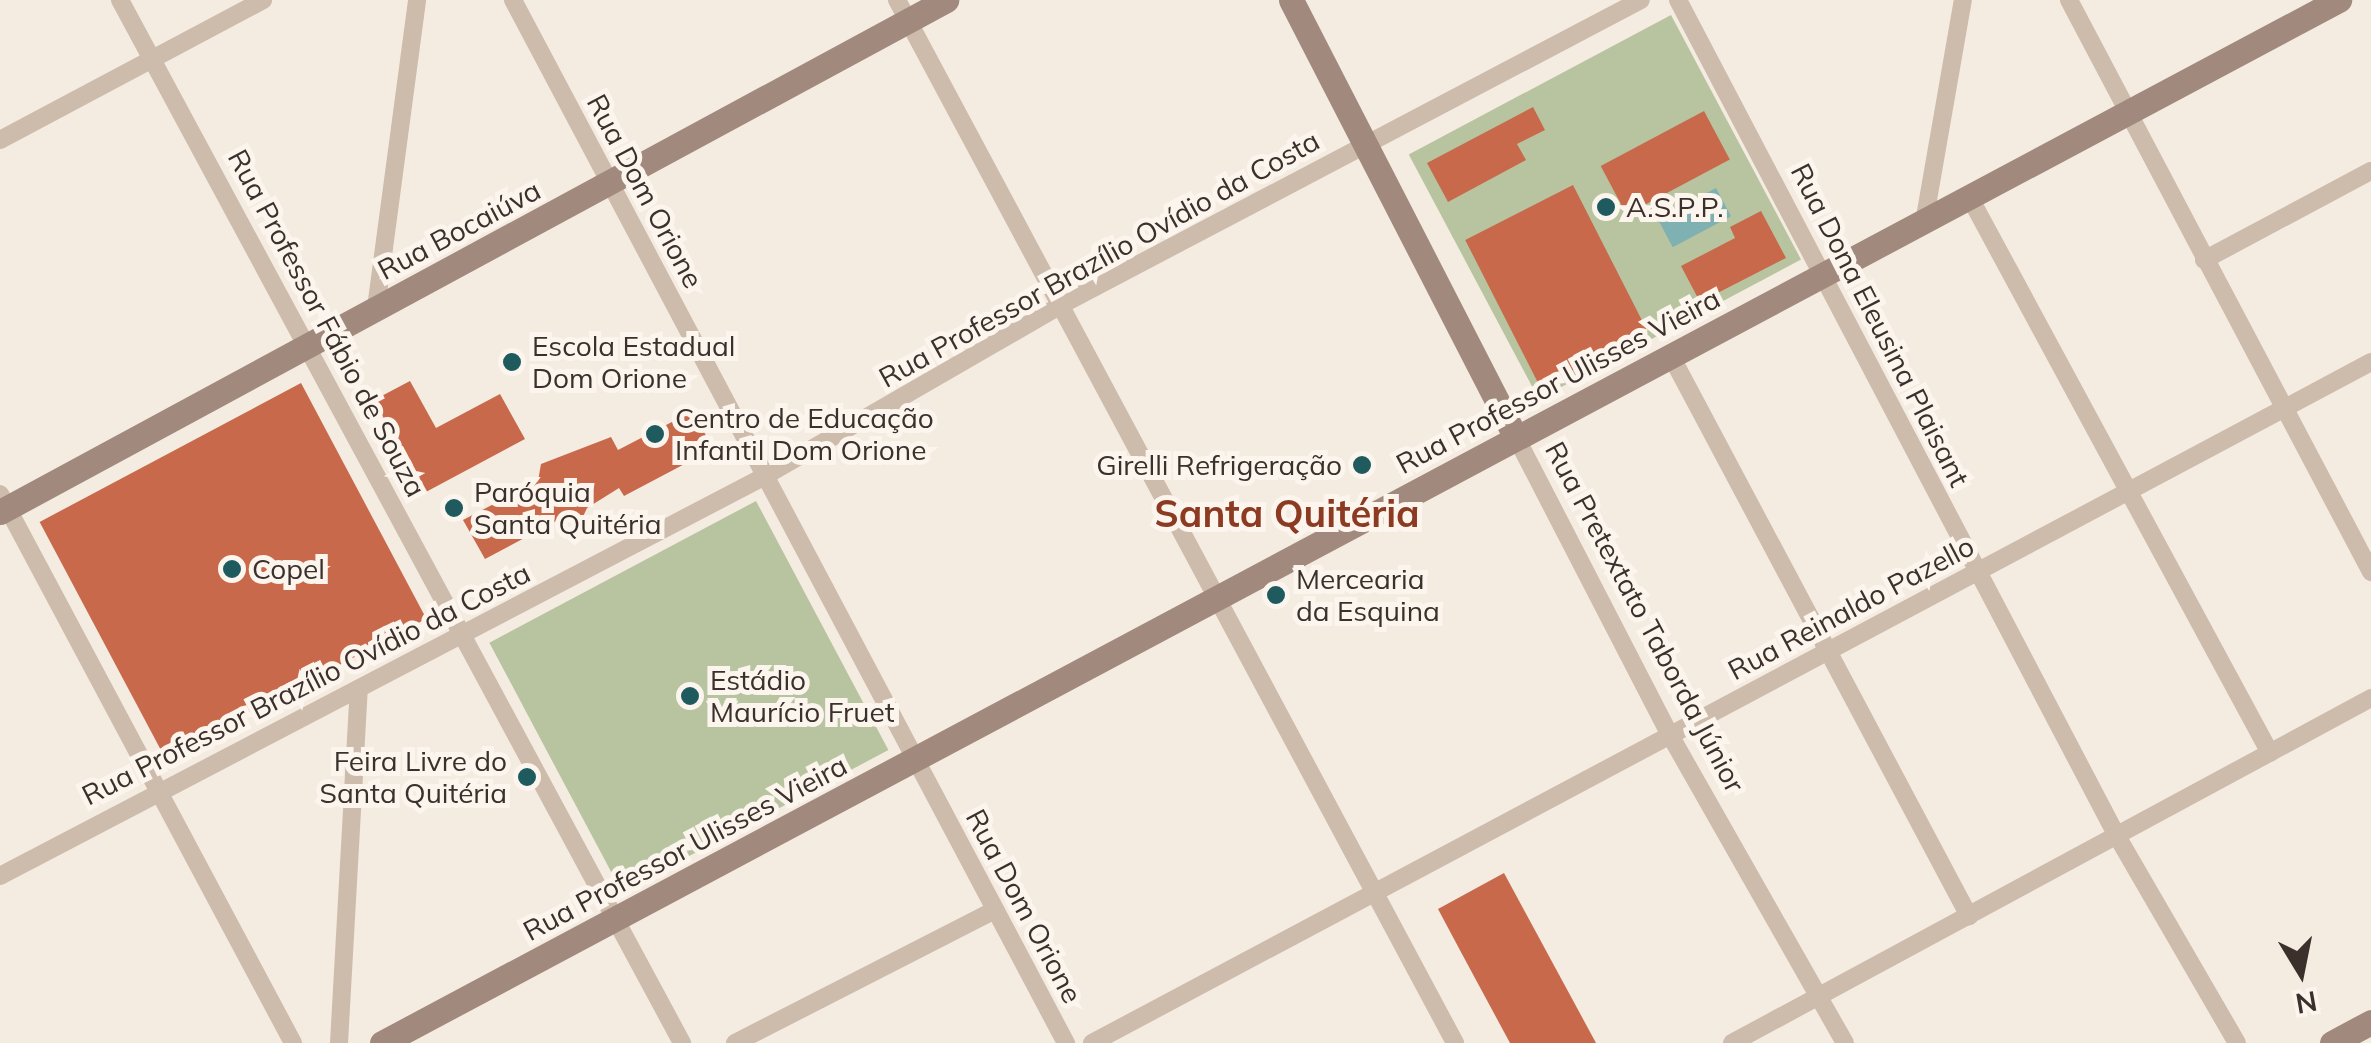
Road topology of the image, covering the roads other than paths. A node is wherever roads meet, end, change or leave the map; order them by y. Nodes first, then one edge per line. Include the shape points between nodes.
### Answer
1 (120, 0) edge
2 (263, 0) edge
3 (416, 0) edge
4 (513, 0) edge
5 (946, 0) edge
6 (1291, 0) edge
7 (1641, 0) edge
8 (1678, 0) edge
9 (1963, 0) edge
10 (2068, 0) edge
11 (2339, 0) edge
12 (902, 11) edge
13 (151, 60) junction
14 (2127, 112) junction
15 (0, 140) edge
16 (1365, 145) junction
17 (2371, 171) edge
18 (609, 182) junction
19 (1968, 196) junction
20 (1925, 217) junction
21 (2204, 260) junction
22 (1824, 273) junction
23 (1061, 305) junction
24 (376, 308) junction
25 (310, 344) junction
26 (1670, 354) junction
27 (2371, 362) edge
28 (2281, 410) junction
29 (1516, 437) junction
30 (765, 476) junction
31 (2128, 492) junction
32 (2, 505) edge
33 (2365, 546) edge
34 (1977, 572) junction
35 (2371, 572) edge
36 (1217, 598) junction
37 (461, 636) junction
38 (1829, 650) junction
39 (359, 688) junction
40 (2371, 698) edge
41 (1670, 735) junction
42 (2270, 753) junction
43 (915, 759) junction
44 (156, 793) junction
45 (2117, 836) junction
46 (0, 876) edge
47 (1374, 892) junction
48 (995, 910) junction
49 (1969, 916) junction
50 (613, 920) junction
51 (1818, 996) junction
52 (2371, 1022) edge
53 (294, 1043) edge
54 (339, 1043) edge
55 (382, 1043) edge
56 (682, 1043) edge
57 (735, 1043) edge
58 (1066, 1043) edge
59 (1092, 1043) edge
60 (1455, 1043) edge
61 (1732, 1043) edge
62 (1845, 1043) edge
63 (2236, 1043) edge
64 (2332, 1043) edge

1 - 13 street, Rua Professor Fábio de Souza
2 - 13 street
3 - 24 street
4 - 18 street, Rua Dom Orione
5 - 12 street, Rua Bocaiúva
6 - 16 street, Rua Pretextato Taborda Júnior
7 - 16 street, Rua Professor Brazílio Ovídio da Costa
8 - 22 street, Rua Dona Eleusina Plaisant
9 - 20 street
10 - 14 street
11 - 14 street, Rua Professor Ulisses Vieira
12 - 18 street, Rua Bocaiúva
12 - 23 street
13 - 15 street
13 - 25 street, Rua Professor Fábio de Souza
14 - 19 street, Rua Professor Ulisses Vieira
14 - 21 street
16 - 23 street, Rua Professor Brazílio Ovídio da Costa
16 - 29 street, Rua Pretextato Taborda Júnior
17 - 21 street
18 - 24 street, Rua Bocaiúva
18 - 30 street, Rua Dom Orione
19 - 20 street, Rua Professor Ulisses Vieira
19 - 31 street
20 - 22 street, Rua Professor Ulisses Vieira
21 - 28 street
22 - 26 street, Rua Professor Ulisses Vieira
22 - 34 street, Rua Dona Eleusina Plaisant
23 - 30 street, Rua Professor Brazílio Ovídio da Costa
23 - 36 street
24 - 25 street, Rua Bocaiúva
25 - 32 street, Rua Bocaiúva
25 - 37 street, Rua Professor Fábio de Souza
26 - 29 street, Rua Professor Ulisses Vieira
26 - 38 street
27 - 28 street, Rua Reinaldo Pazello
28 - 31 street, Rua Reinaldo Pazello
28 - 33 street
29 - 36 street, Rua Professor Ulisses Vieira
29 - 41 street, Rua Pretextato Taborda Júnior
30 - 37 street, Rua Professor Brazílio Ovídio da Costa
30 - 43 street, Rua Dom Orione
31 - 34 street, Rua Reinaldo Pazello
31 - 42 street
32 - 44 street
33 - 35 street
34 - 38 street, Rua Reinaldo Pazello
34 - 45 street, Rua Dona Eleusina Plaisant
36 - 43 street, Rua Professor Ulisses Vieira
36 - 47 street
37 - 39 street, Rua Professor Brazílio Ovídio da Costa
37 - 50 street, Rua Professor Fábio de Souza
38 - 41 street, Rua Reinaldo Pazello
38 - 49 street
39 - 44 street, Rua Professor Brazílio Ovídio da Costa
39 - 54 street
40 - 42 street
41 - 47 street, Rua Reinaldo Pazello
41 - 51 street, Rua Pretextato Taborda Júnior
42 - 45 street
43 - 48 street, Rua Dom Orione
43 - 50 street, Rua Professor Ulisses Vieira
44 - 46 street, Rua Professor Brazílio Ovídio da Costa
44 - 53 street
45 - 49 street
45 - 63 street, Rua Dona Eleusina Plaisant
47 - 59 street, Rua Reinaldo Pazello
47 - 60 street
48 - 57 street
48 - 58 street, Rua Dom Orione
49 - 51 street
50 - 55 street, Rua Professor Ulisses Vieira
50 - 56 street, Rua Professor Fábio de Souza
51 - 61 street
51 - 62 street, Rua Pretextato Taborda Júnior
52 - 64 street

